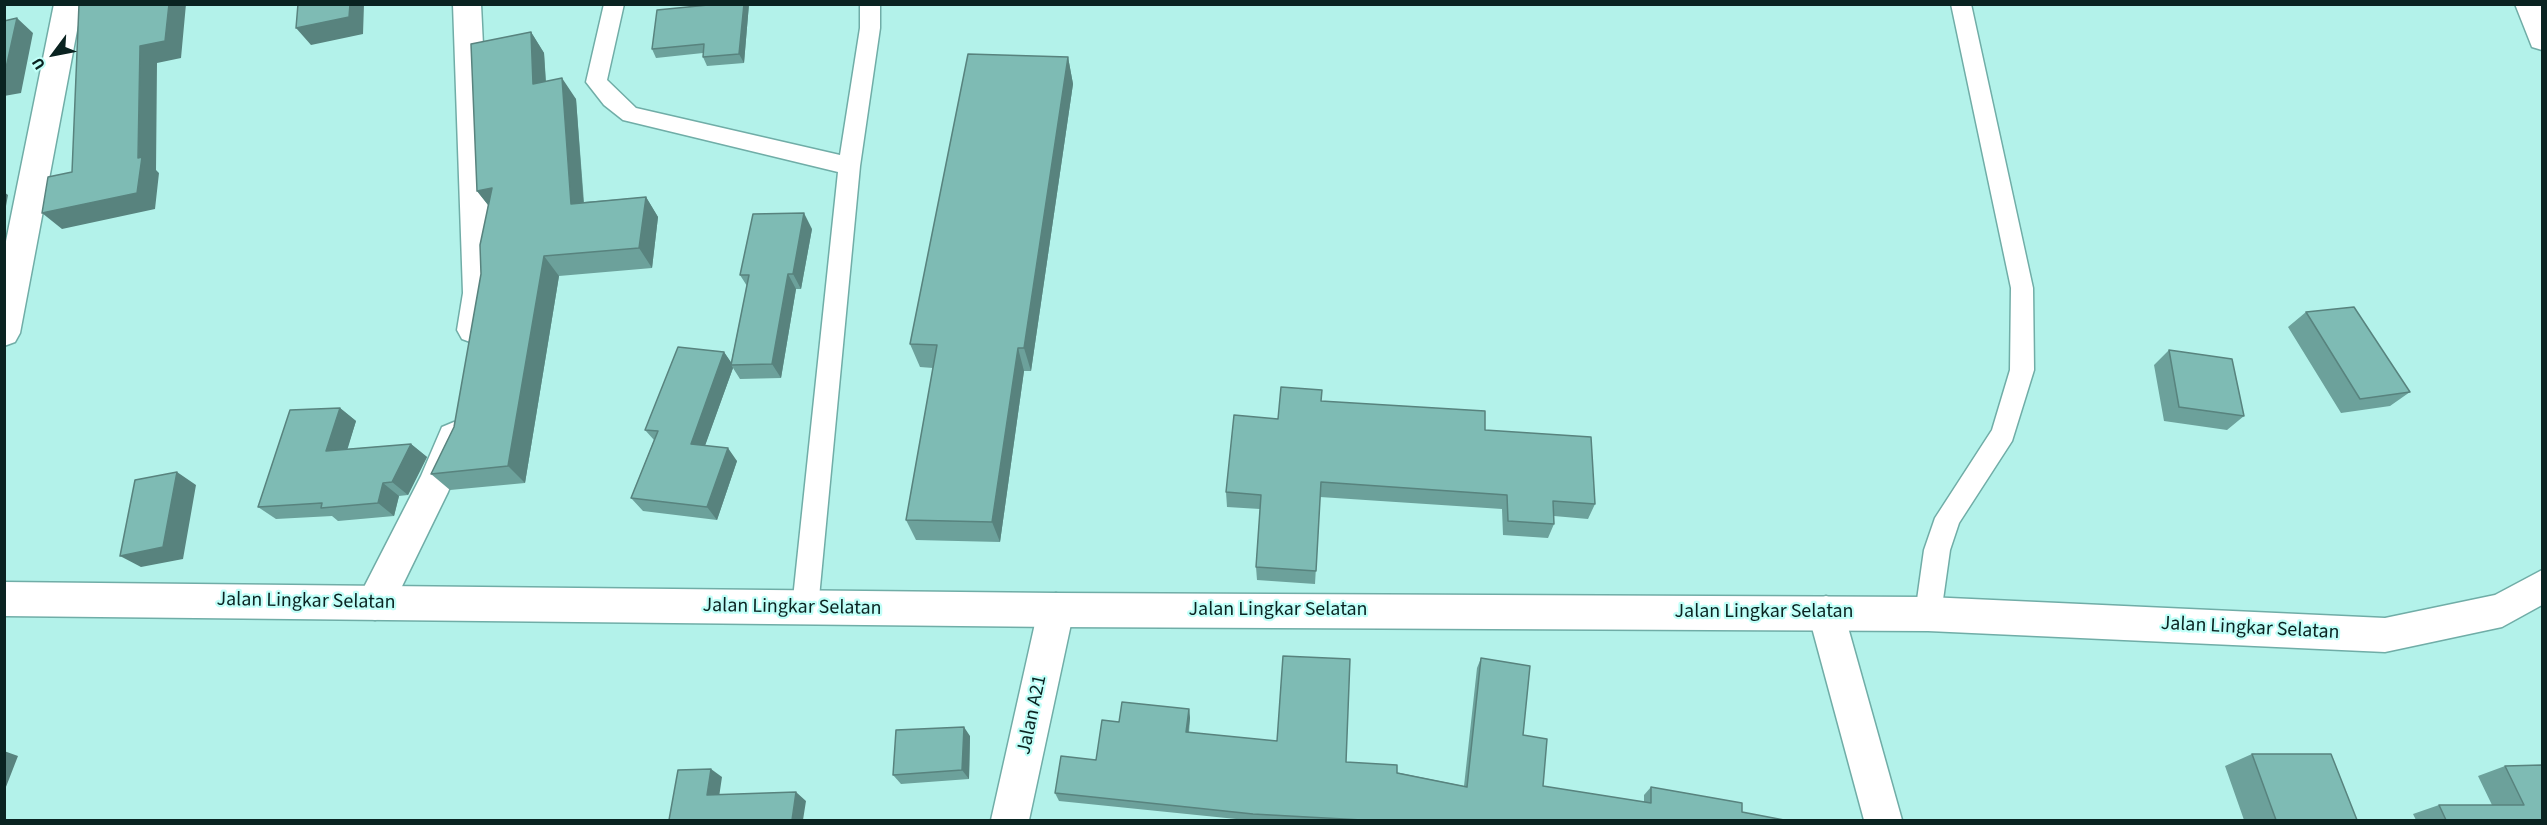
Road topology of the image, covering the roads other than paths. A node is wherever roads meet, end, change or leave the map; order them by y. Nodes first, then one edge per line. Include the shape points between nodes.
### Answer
1 (68, 4) edge
2 (467, 4) edge
3 (614, 4) edge
4 (870, 4) edge
5 (1961, 4) edge
6 (2528, 4) edge
7 (2542, 40) edge
8 (849, 166) junction
9 (4, 333) edge
10 (467, 363) edge
11 (459, 409) edge
12 (2542, 586) edge
13 (4, 598) edge
14 (375, 603) junction
15 (805, 608) junction
16 (1056, 610) junction
17 (1826, 613) junction
18 (1928, 614) junction
19 (1010, 820) edge
20 (1883, 820) edge

1 - 9 main road
2 - 10 main road via 479,293
3 - 8 lane via 597,82 630,114
4 - 8 lane via 870,28
5 - 18 lane via 2022,288 2022,370 2003,434 1948,518 1937,550
6 - 7 main road
8 - 15 lane
11 - 14 main road via 453,444
12 - 18 main road, Jalan Lingkar Selatan via 2502,610 2385,635
13 - 14 main road, Jalan Lingkar Selatan
14 - 15 main road, Jalan Lingkar Selatan
15 - 16 main road, Jalan Lingkar Selatan
16 - 17 main road, Jalan Lingkar Selatan
16 - 19 main road, Jalan A21
17 - 18 main road, Jalan Lingkar Selatan
17 - 20 main road

